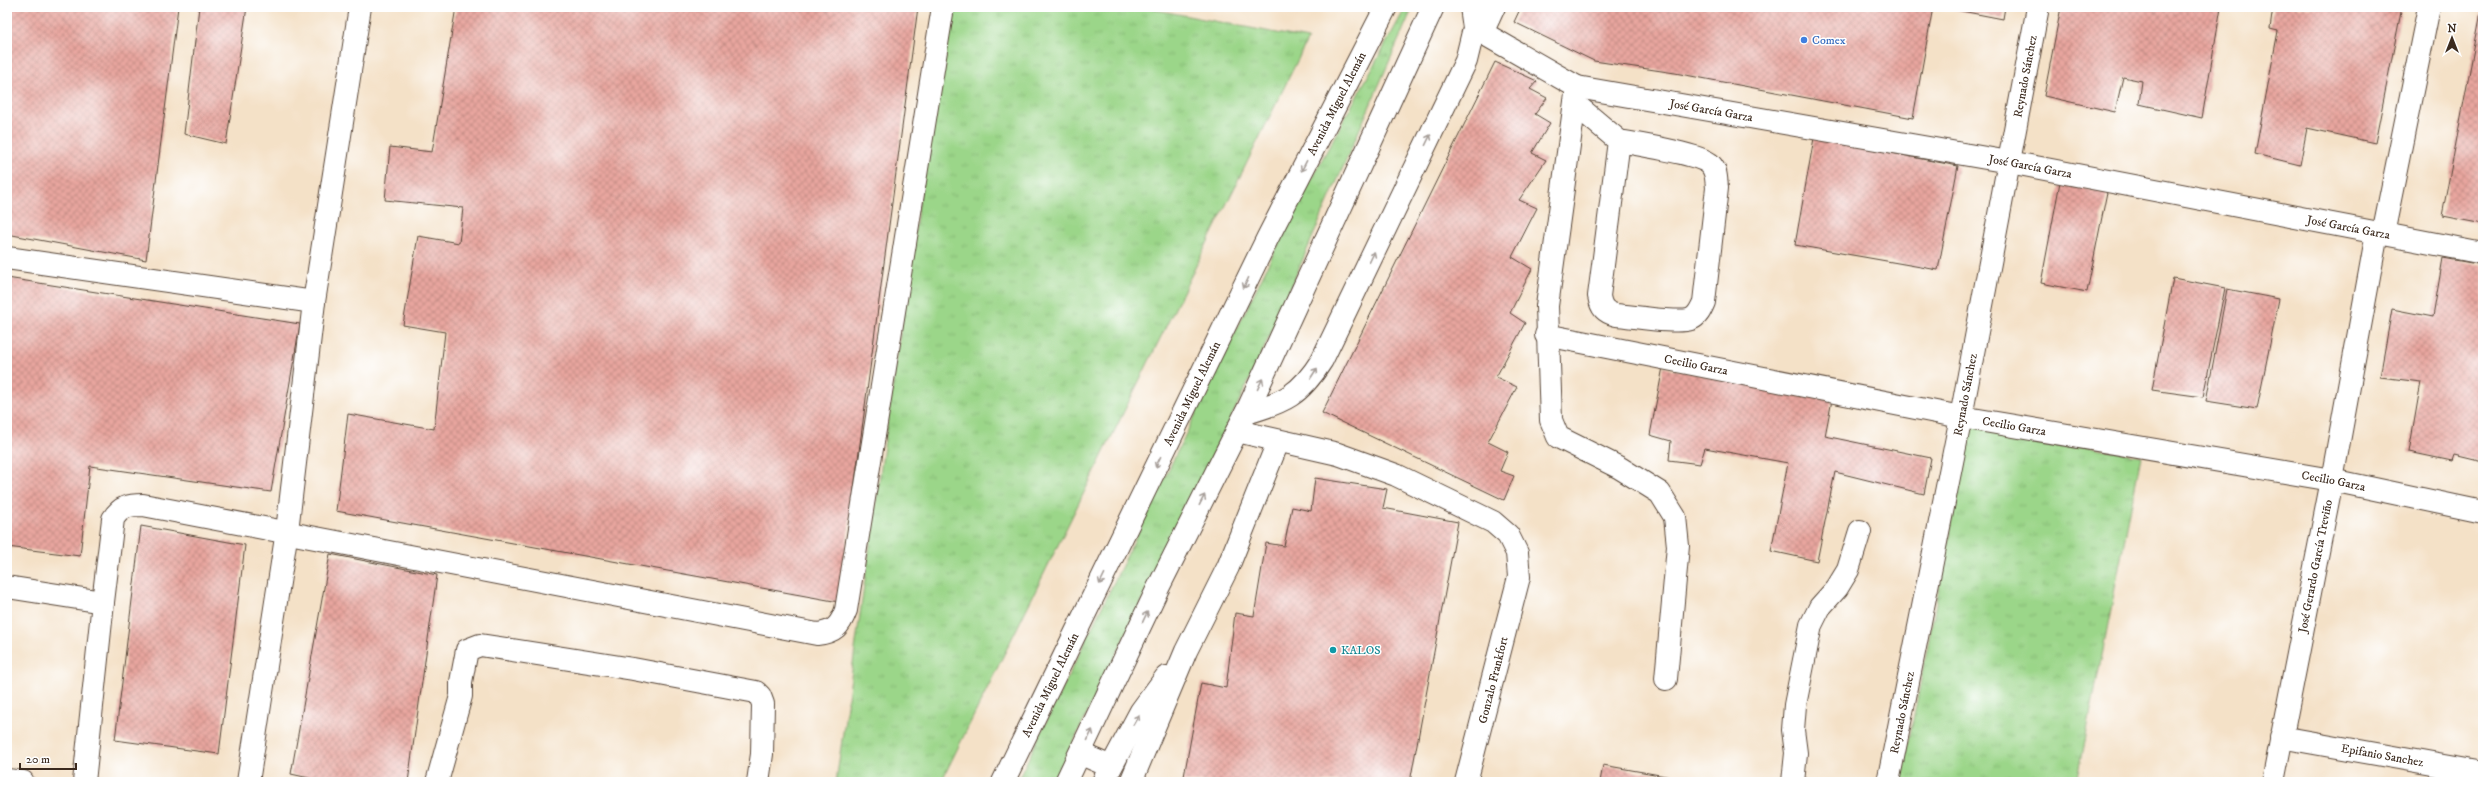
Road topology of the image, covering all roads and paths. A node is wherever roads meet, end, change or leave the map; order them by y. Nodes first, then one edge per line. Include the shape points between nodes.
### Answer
1 (360, 7) edge
2 (943, 7) edge
3 (1386, 7) edge
4 (1434, 7) edge
5 (1494, 7) edge
6 (2038, 7) edge
7 (2429, 7) edge
8 (1476, 23) edge
9 (1576, 95) junction
10 (1619, 141) junction
11 (2009, 162) junction
12 (2380, 233) junction
13 (2483, 253) edge
14 (7, 258) edge
15 (314, 302) junction
16 (1546, 335) junction
17 (1961, 417) junction
18 (1241, 422) junction
19 (1278, 442) junction
20 (2332, 480) junction
21 (2483, 512) edge
22 (287, 531) junction
23 (1860, 531) dead end
24 (7, 587) edge
25 (103, 602) junction
26 (1186, 651) junction
27 (1666, 680) dead end
28 (2281, 737) junction
29 (1081, 754) junction
30 (2483, 773) edge
31 (1106, 774) edge
32 (7, 780) edge
33 (23, 782) edge
34 (84, 782) edge
35 (248, 782) edge
36 (437, 782) edge
37 (758, 782) edge
38 (1003, 782) edge
39 (1066, 782) edge
40 (1130, 782) edge
41 (1466, 782) edge
42 (1793, 782) edge
43 (1888, 782) edge
44 (2273, 782) edge

1 - 15 main road
2 - 22 main road via 846,610 841,625 830,633 817,634
3 -> 38 main road, Avenida Miguel Alemán via 1267,239
18 -> 4 main road
5 - 8 main road
6 - 11 main road, Reynado Sánchez
7 - 12 main road, José Gerardo García Treviño
8 - 9 main road
18 -> 8 main road via 1290,398 1311,379 1466,61
9 - 10 main road
9 - 11 main road, José García Garza
9 - 16 main road via 1547,306
10 - 10 main road via 1696,157 1710,163 1716,174 1717,188 1704,302 1699,312 1691,319 1616,315 1607,312 1600,305 1599,296
11 - 12 main road, José García Garza
11 - 17 main road, Reynado Sánchez
12 - 13 main road, José García Garza
12 - 20 main road, José Gerardo García Treviño
14 - 15 main road
15 - 22 main road
16 - 17 main road, Cecilio Garza
16 - 27 main road via 1551,420 1558,437 1620,468 1660,493 1675,518 1678,546
17 - 20 main road, Cecilio Garza
17 - 43 main road, Reynado Sánchez
18 - 19 main road, Gonzalo Frankfort
29 -> 18 main road via 1158,588
19 - 26 main road via 1228,567
19 - 41 main road, Gonzalo Frankfort via 1338,454 1396,475 1493,522 1508,536 1517,553 1519,577
20 - 21 main road, Cecilio Garza
20 - 28 main road, José Gerardo García Treviño
22 - 25 main road via 143,505 130,505 119,509 114,519
22 - 35 main road
23 - 42 main road via 1848,570 1837,588 1820,607 1812,626 1795,705 1793,730 1796,753
24 - 25 main road
25 - 34 main road
31 -> 26 main road via 1141,711
26 - 40 main road
28 - 30 main road, Epifanio Sanchez
28 - 44 main road, José Gerardo García Treviño
29 - 31 main road
29 - 39 main road
32 - 33 main road
36 - 37 main road via 461,696 465,656 467,650 480,645 633,669 756,692 763,704 762,754

